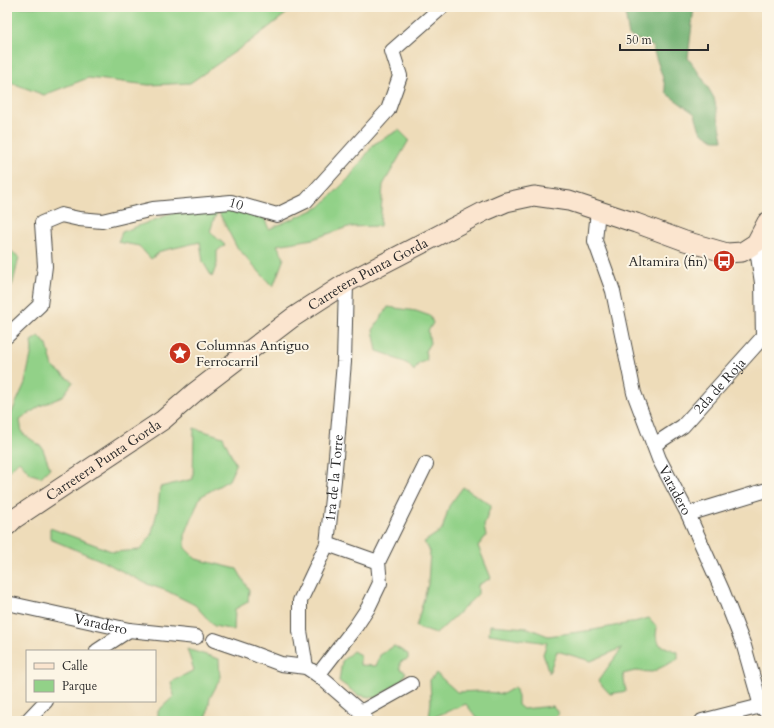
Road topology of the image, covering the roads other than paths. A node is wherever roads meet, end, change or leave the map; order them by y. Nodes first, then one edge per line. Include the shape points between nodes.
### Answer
1 (442, 7) edge
2 (598, 210) junction
3 (767, 222) edge
4 (756, 243) junction
5 (346, 283) junction
6 (7, 336) edge
7 (654, 445) junction
8 (426, 464) dead end
9 (767, 490) edge
10 (688, 514) junction
11 (7, 526) edge
12 (327, 544) junction
13 (378, 562) junction
14 (7, 603) edge
15 (129, 630) junction
16 (196, 637) dead end
17 (214, 640) dead end
18 (99, 650) edge
19 (312, 671) junction
20 (410, 684) dead end
21 (45, 702) edge
22 (764, 710) edge
23 (364, 717) edge
24 (27, 721) edge
25 (702, 721) edge

1 - 6 street, 10 via 392,51 400,76 388,110 306,201 277,215 231,202 153,209 102,221 61,215 42,223 45,266 40,305
2 - 4 main road, Carretera Punta Gorda via 726,253 742,252
2 - 5 main road, Carretera Punta Gorda via 569,201 534,196 506,202
2 - 7 street, Varadero via 595,241 613,291 634,393
3 - 4 main road
4 - 7 street, 2da de Roja via 762,283 764,336 683,426
5 - 11 main road, Carretera Punta Gorda via 292,318 195,392 163,420
5 - 12 street, 1ra de la Torre via 344,362
7 - 10 street, Varadero
8 - 13 street
9 - 10 street
10 - 22 street, Varadero via 744,646
12 - 13 street
12 - 19 street, 1ra de la Torre via 300,601 300,631
13 - 19 street via 380,583 368,608 356,626
14 - 15 street, Varadero
15 - 16 street, Varadero
15 - 18 street
17 - 19 street via 281,664
19 - 23 street
20 - 23 street
21 - 24 street
22 - 25 street, Varadero

